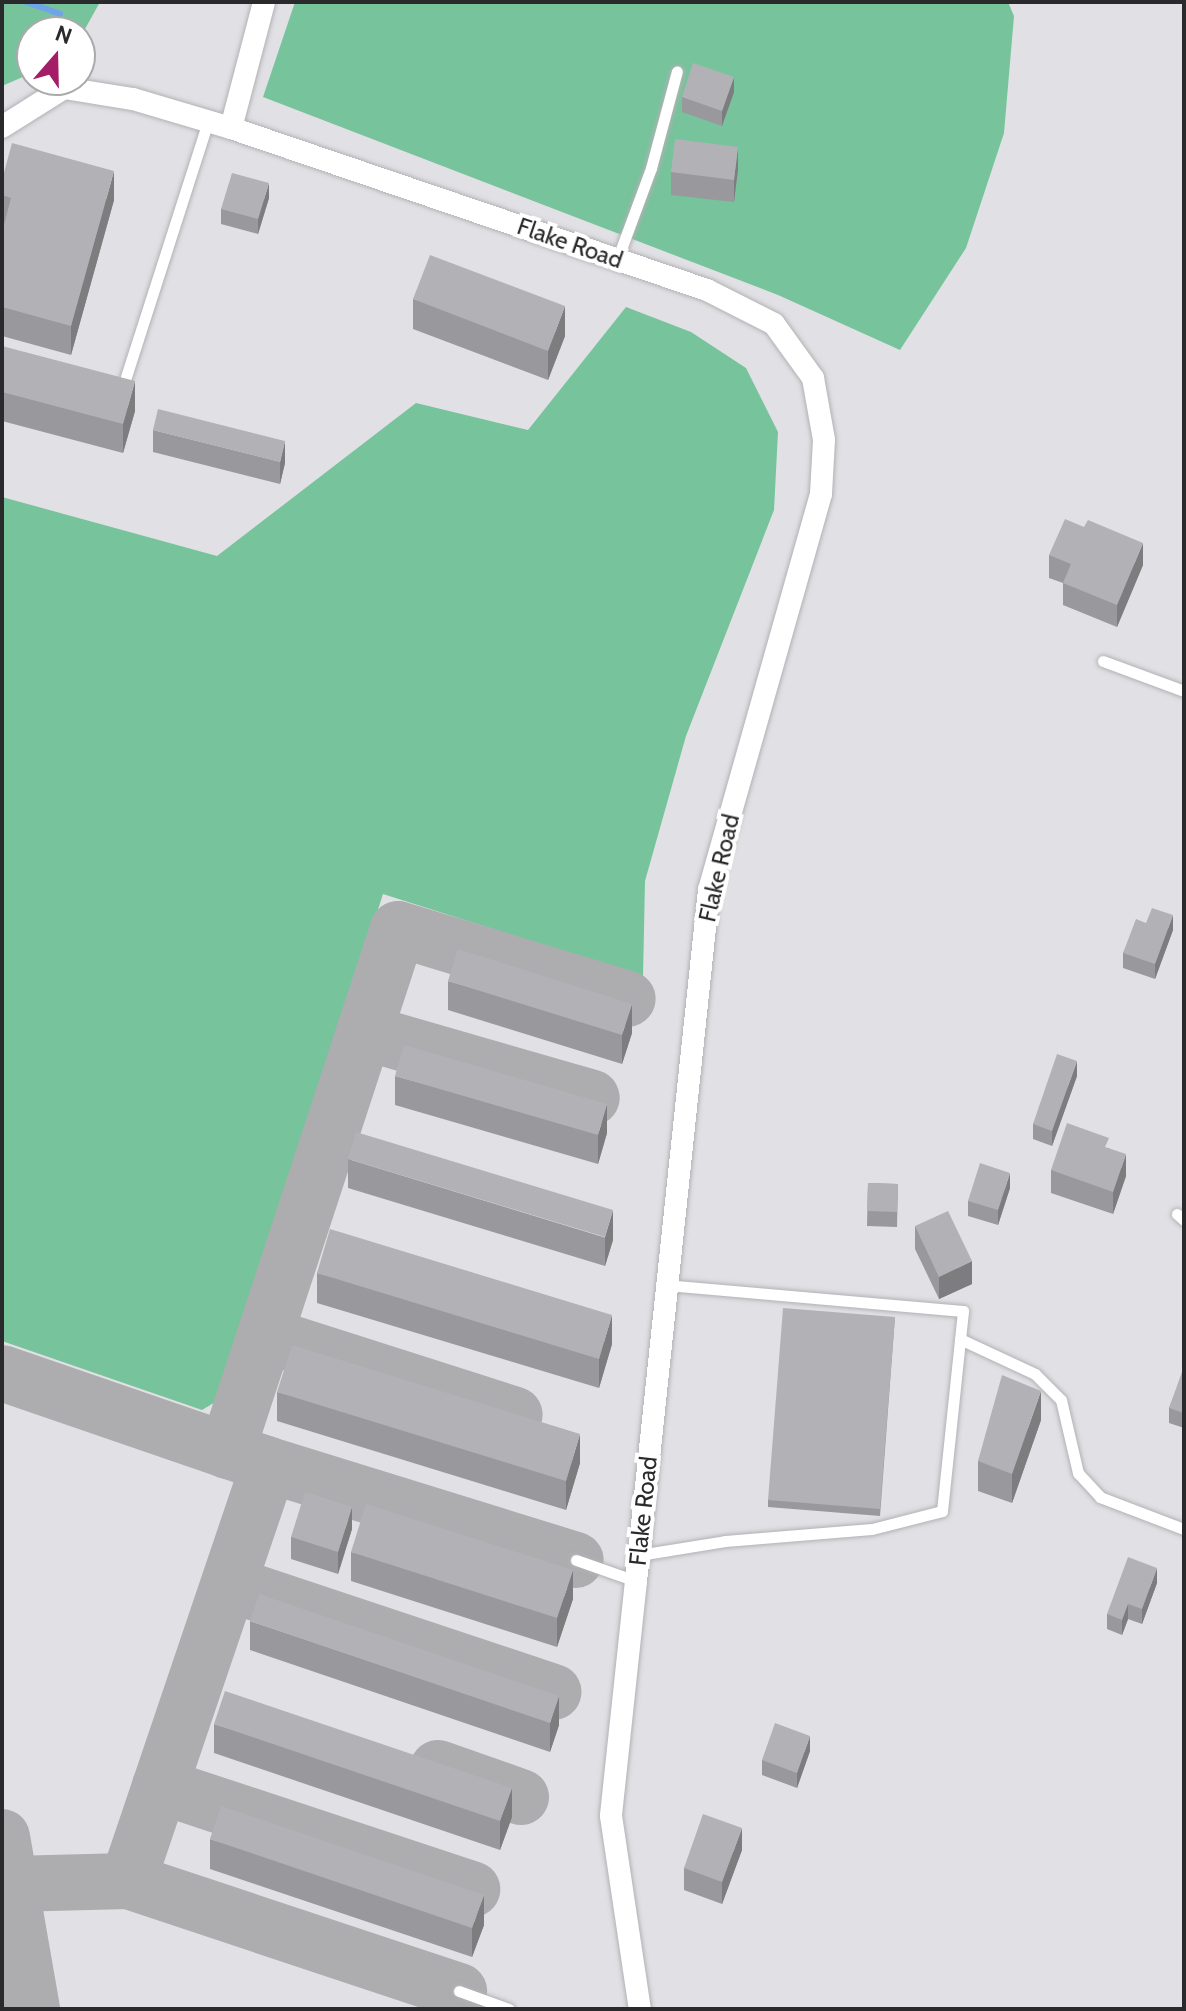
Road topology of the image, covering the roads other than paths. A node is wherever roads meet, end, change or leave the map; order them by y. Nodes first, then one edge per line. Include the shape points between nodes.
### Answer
1 (264, 2) edge
2 (677, 71) dead end
3 (208, 121) junction
4 (2, 127) edge
5 (231, 128) junction
6 (617, 260) junction
7 (124, 383) edge
8 (1103, 661) dead end
9 (1184, 691) edge
10 (667, 1285) junction
11 (960, 1339) junction
12 (1184, 1529) edge
13 (639, 1555) junction
14 (576, 1560) dead end
15 (636, 1581) junction
16 (459, 1991) dead end
17 (509, 2009) edge
18 (640, 2009) edge

1 - 5 street
2 - 6 lane via 651,168
3 - 4 street, Flake Road via 133,99 64,88
3 - 5 street, Flake Road
3 - 7 lane
5 - 6 street, Flake Road
6 - 10 street, Flake Road via 707,290 774,324 813,378 824,440 821,494 709,890
8 - 9 lane
10 - 11 lane via 963,1311
10 - 13 street, Flake Road
11 - 12 lane via 1035,1374 1061,1400 1078,1473 1100,1497
11 - 13 lane via 942,1511 872,1529 725,1541
13 - 15 street, Flake Road
14 - 15 lane
15 - 18 street, Flake Road via 611,1816
16 - 17 lane

